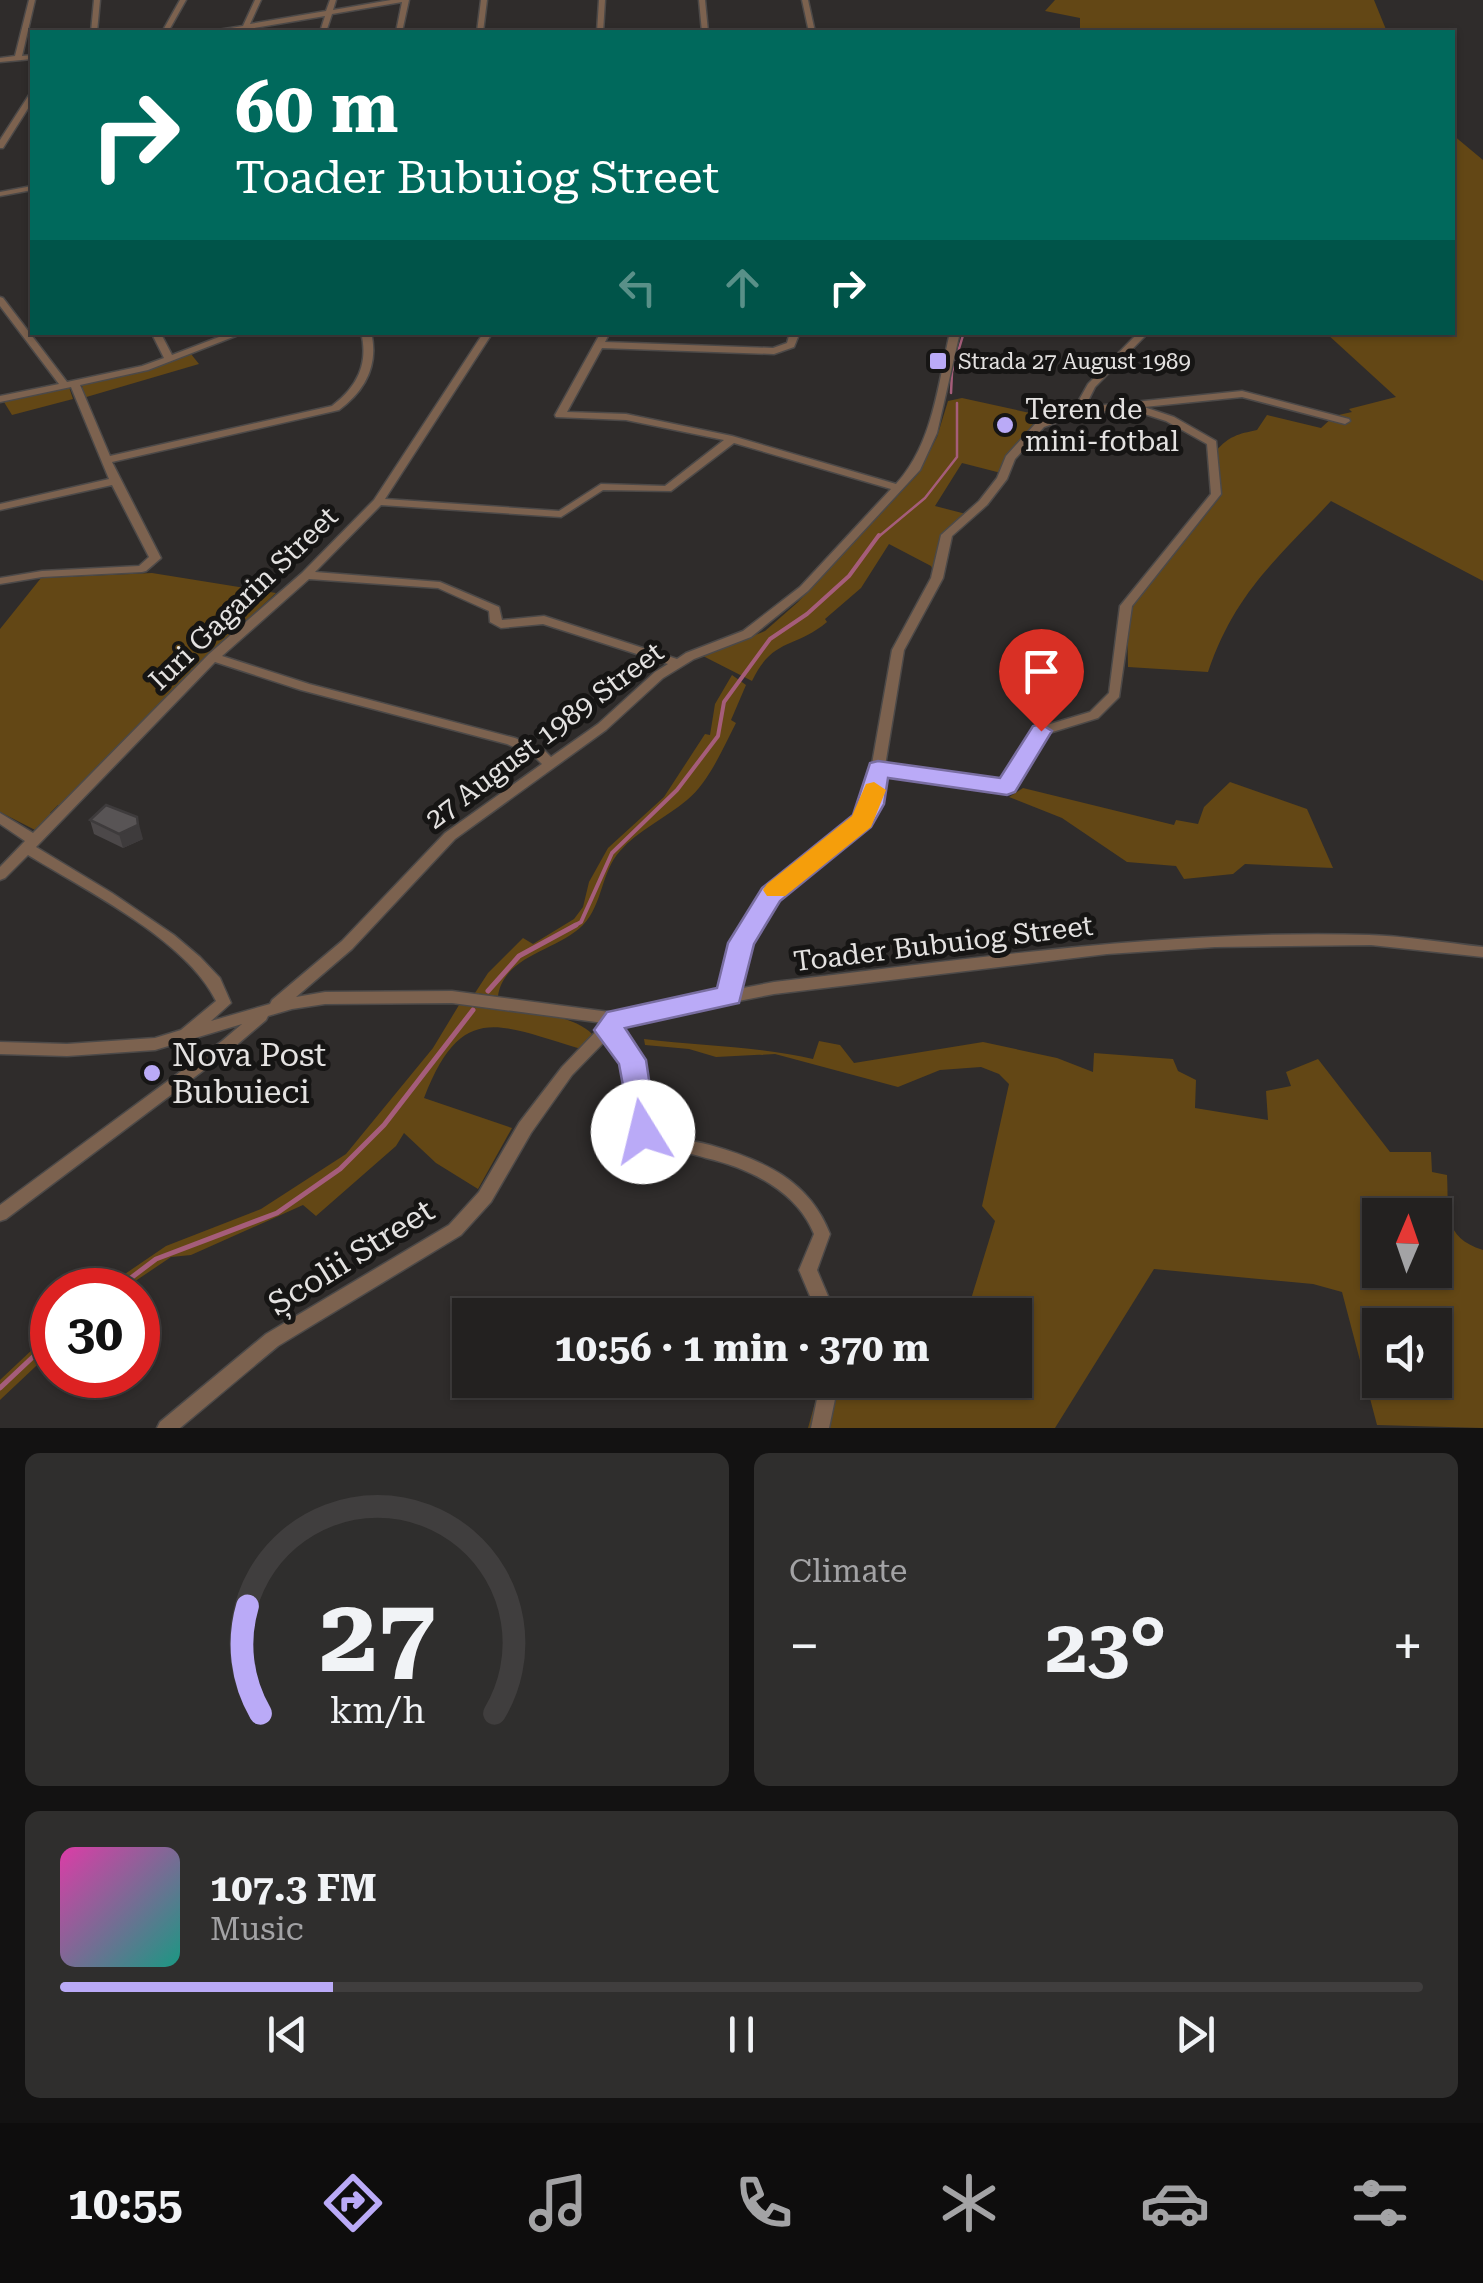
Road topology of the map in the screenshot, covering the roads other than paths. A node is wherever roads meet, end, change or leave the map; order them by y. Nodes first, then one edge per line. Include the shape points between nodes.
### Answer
1 (32, 0) edge
2 (96, 0) edge
3 (183, 0) edge
4 (258, 0) edge
5 (333, 0) edge
6 (404, 0) edge
7 (484, 0) edge
8 (602, 0) edge
9 (702, 0) edge
10 (805, 0) edge
11 (329, 12) junction
12 (94, 30) edge
13 (166, 30) edge
14 (244, 30) edge
15 (324, 30) edge
16 (399, 30) edge
17 (480, 30) edge
18 (600, 30) edge
19 (705, 30) edge
20 (812, 30) edge
21 (30, 57) edge
22 (18, 58) junction
23 (0, 60) edge
24 (30, 100) edge
25 (0, 146) edge
26 (30, 188) edge
27 (0, 194) edge
28 (0, 300) edge
29 (156, 335) edge
30 (234, 335) edge
31 (367, 335) edge
32 (487, 335) edge
33 (605, 335) edge
34 (794, 335) edge
35 (953, 335) edge
36 (1142, 335) edge
37 (600, 345) junction
38 (169, 360) junction
39 (69, 383) junction
40 (0, 399) edge
41 (1126, 404) junction
42 (1078, 410) junction
43 (1344, 422) dead end
44 (732, 439) junction
45 (107, 460) junction
46 (114, 481) junction
47 (899, 488) junction
48 (378, 502) junction
49 (0, 507) edge
50 (306, 574) junction
51 (0, 581) edge
52 (213, 656) junction
53 (678, 663) junction
54 (550, 763) junction
55 (878, 769) junction
56 (0, 818) edge
57 (31, 845) junction
58 (0, 874) edge
59 (1483, 952) edge
60 (729, 996) junction
61 (264, 1012) junction
62 (612, 1024) junction
63 (178, 1039) junction
64 (0, 1048) edge
65 (0, 1214) edge
66 (820, 1298) edge
67 (826, 1398) edge
68 (166, 1428) edge
69 (820, 1428) edge

1 - 22 street
2 - 12 street
3 - 13 street
4 - 14 street
5 - 11 street
6 - 11 street
6 - 16 street
7 - 17 street
8 - 18 street
9 - 19 street
10 - 20 street
11 - 14 street
11 - 15 street
21 - 22 street
22 - 23 street
24 - 25 street
26 - 27 street
28 - 39 street
29 - 38 street
30 - 38 street
31 - 45 street via 370,354 363,378 335,408
32 - 48 street, Iuri Gagarin Street
33 - 37 street
34 - 37 street via 783,350
35 - 47 street, 27 August 1989 Street via 932,433
36 - 42 street via 1091,386
37 - 44 street via 560,414 626,417
38 - 39 street
39 - 40 street
39 - 45 street
41 - 42 street
41 - 43 street via 1242,394
41 - 55 street via 1212,443 1216,494 1126,606 1115,694 1094,715 1041,731 1007,787
42 - 55 street via 1051,418 1026,437 993,491 947,535 937,578 898,650
44 - 47 street
44 - 48 street via 667,489 601,486 561,514
45 - 46 street
46 - 49 street
46 - 51 street via 150,544 156,558 151,565
47 - 53 street, 27 August 1989 Street via 765,622
48 - 50 street, Iuri Gagarin Street
50 - 52 street, Iuri Gagarin Street
50 - 53 street via 440,585 495,609 496,622 544,620
52 - 54 street via 512,741
52 - 57 street, Iuri Gagarin Street
53 - 54 street, 27 August 1989 Street
54 - 61 street, 27 August 1989 Street via 450,836 335,957
55 - 60 street via 862,821 771,894 741,943
56 - 57 street
57 - 58 street, Iuri Gagarin Street
57 - 63 street via 202,965 224,1003
59 - 60 street, Toader Bubuiog Street via 1371,940 1215,942 1033,956
60 - 62 street, Toader Bubuiog Street
61 - 62 street, Toader Bubuiog Street via 325,998 452,997
61 - 63 street, Toader Bubuiog Street
61 - 65 street, 27 August 1989 Street
62 - 66 street via 632,1060 643,1132 743,1163 813,1212 822,1234 808,1270
62 - 68 street, Școlii Street via 568,1071 485,1197 455,1230 272,1340
63 - 64 street, Toader Bubuiog Street via 119,1048
67 - 69 street

